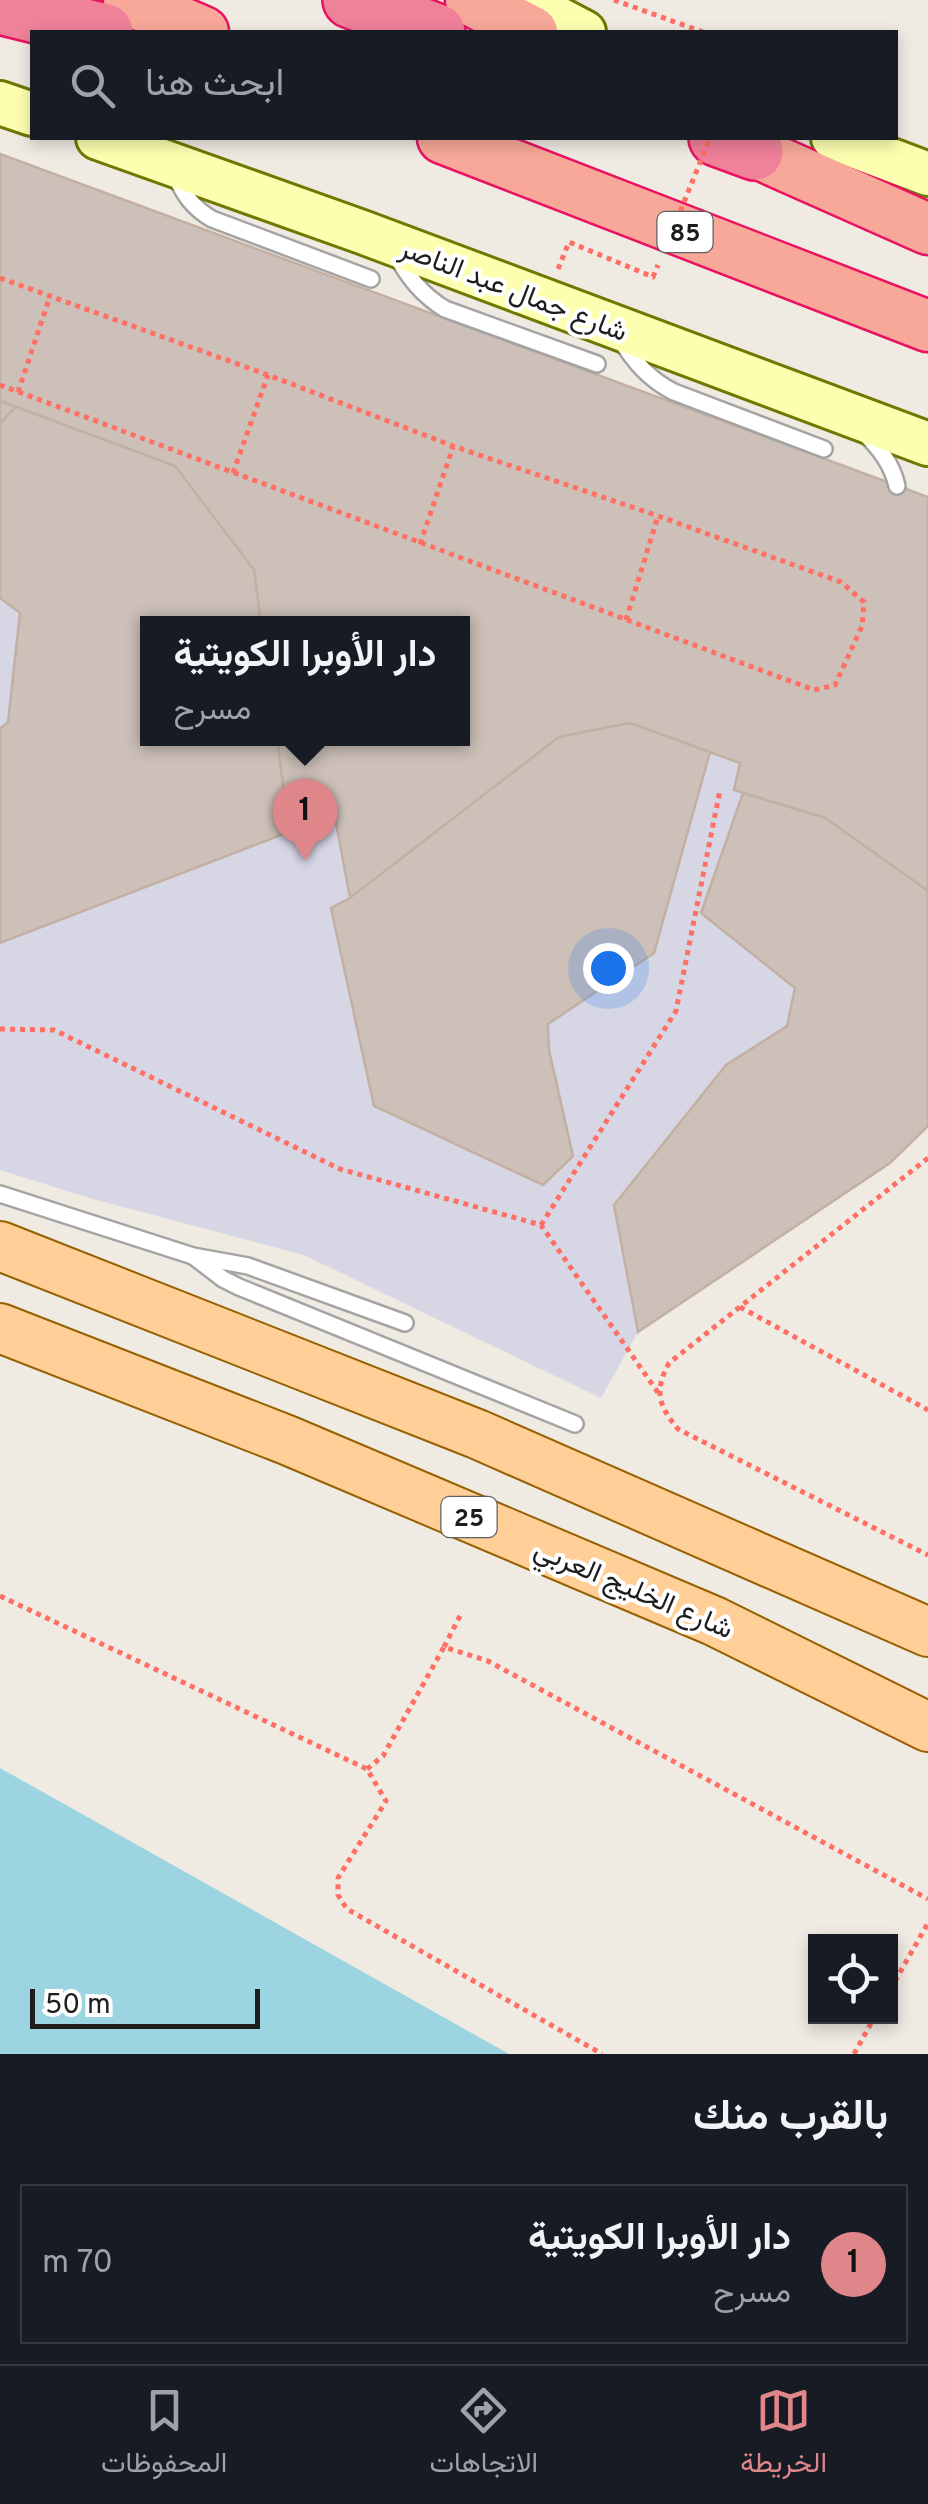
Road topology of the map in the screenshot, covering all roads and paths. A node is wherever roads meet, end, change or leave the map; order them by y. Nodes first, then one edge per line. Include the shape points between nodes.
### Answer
1 (129, 0) edge
2 (351, 0) edge
3 (471, 0) edge
4 (523, 0) edge
5 (614, 0) edge
6 (0, 6) edge
7 (97, 30) edge
8 (197, 30) edge
9 (433, 30) edge
10 (528, 30) edge
11 (580, 30) edge
12 (697, 30) edge
13 (0, 103) edge
14 (30, 113) edge
15 (104, 140) edge
16 (448, 140) edge
17 (838, 140) edge
18 (728, 141) edge
19 (928, 174) edge
20 (928, 229) edge
21 (668, 239) dead end
22 (569, 242) dead end
23 (654, 277) dead end
24 (0, 278) edge
25 (50, 296) junction
26 (928, 326) edge
27 (268, 375) junction
28 (0, 386) edge
29 (18, 392) junction
30 (834, 431) junction
31 (928, 444) edge
32 (453, 446) junction
33 (233, 473) junction
34 (897, 486) dead end
35 (658, 516) junction
36 (420, 544) junction
37 (626, 620) junction
38 (720, 790) dead end
39 (0, 1029) edge
40 (928, 1158) edge
41 (0, 1194) edge
42 (541, 1225) junction
43 (0, 1246) edge
44 (193, 1256) junction
45 (740, 1307) junction
46 (405, 1324) dead end
47 (0, 1328) edge
48 (659, 1394) junction
49 (928, 1410) edge
50 (575, 1424) dead end
51 (928, 1555) edge
52 (0, 1596) edge
53 (462, 1612) dead end
54 (928, 1632) edge
55 (444, 1646) junction
56 (928, 1727) edge
57 (367, 1769) junction
58 (928, 1899) edge
59 (928, 1923) edge
60 (898, 1976) edge
61 (871, 2024) edge
62 (602, 2054) edge
63 (854, 2054) edge

1 - 8 highway
2 - 9 highway
3 - 10 highway
4 - 11 main road
5 - 12 path
6 - 7 highway
13 - 14 main road
15 - 30 main road, شارع جمال عبد الناصر via 380,260
16 - 26 highway, 85
17 - 19 main road
18 - 20 highway
18 - 21 path, bridge
22 - 23 path
24 - 25 path
25 - 27 path
25 - 29 path
27 - 32 path
27 - 33 path
28 - 29 path
29 - 33 path
30 - 31 main road, شارع جمال عبد الناصر
30 - 34 lane via 885,456
32 - 35 path
32 - 36 path
33 - 36 path
35 - 37 path
35 - 37 path via 842,582 864,602 862,626 835,685 814,690
36 - 37 path
38 - 42 path via 676,1011
39 - 42 path via 54,1030 340,1169
40 - 45 path
41 - 44 lane
42 - 48 path
43 - 54 main road via 477,1434
44 - 46 lane via 248,1266
44 - 50 lane via 239,1288
45 - 48 path via 669,1364
45 - 49 path
47 - 56 main road, شارع الخليج العربي / 25 via 288,1440 696,1613
48 - 51 path via 678,1429
52 - 57 path
53 - 55 path
55 - 57 path via 383,1756
55 - 58 path via 488,1662
57 - 62 path via 386,1800 338,1878 338,1896 348,1909
59 - 60 path
61 - 63 path

